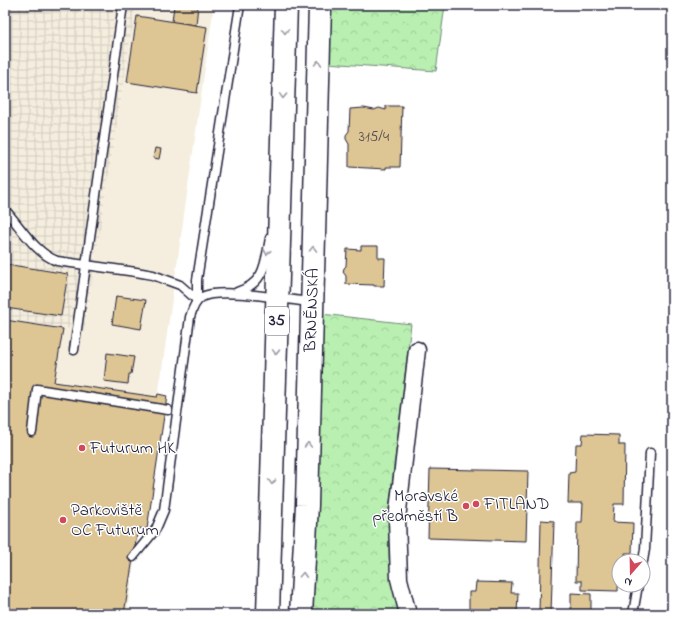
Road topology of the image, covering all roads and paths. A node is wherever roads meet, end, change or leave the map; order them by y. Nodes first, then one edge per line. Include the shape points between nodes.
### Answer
1 (123, 5) edge
2 (240, 5) edge
3 (286, 5) edge
4 (320, 5) edge
5 (280, 187) junction
6 (5, 210) edge
7 (86, 265) junction
8 (234, 293) junction
9 (278, 298) junction
10 (197, 300) junction
11 (312, 302) junction
12 (74, 350) dead end
13 (417, 350) dead end
14 (168, 410) dead end
15 (32, 432) dead end
16 (650, 453) dead end
17 (644, 553) edge
18 (133, 557) dead end
19 (637, 593) edge
20 (268, 614) edge
21 (301, 614) edge
22 (408, 614) edge
23 (633, 614) edge

1 - 7 lane
2 - 10 lane via 197,280
3 -> 5 main road, BRNĚNSKÁ / 35
11 -> 4 main road, BRNĚNSKÁ / 35
5 -> 8 lane via 262,273 253,285
5 - 9 main road, BRNĚNSKÁ / 35
6 - 7 lane via 45,256 57,261
7 - 10 lane via 144,273 170,280
7 - 12 lane
8 - 9 lane
8 - 10 lane via 210,294
9 - 11 lane
9 -> 20 main road, BRNĚNSKÁ / 35
10 - 18 lane via 190,317 164,510 156,529
21 -> 11 main road, BRNĚNSKÁ / 35 via 307,505
13 - 22 street via 397,519 399,579
14 - 15 lane via 37,388
16 - 17 lane
19 - 23 lane

